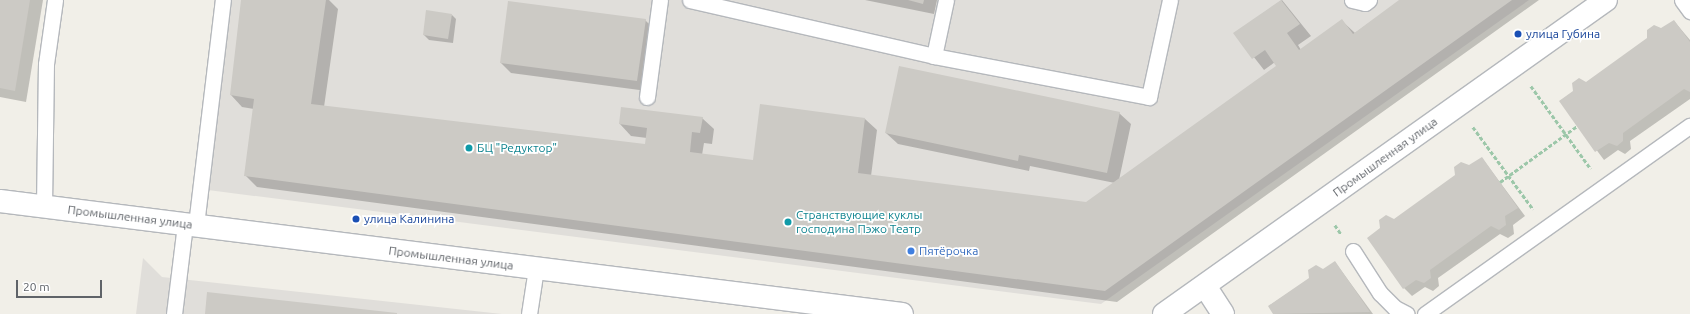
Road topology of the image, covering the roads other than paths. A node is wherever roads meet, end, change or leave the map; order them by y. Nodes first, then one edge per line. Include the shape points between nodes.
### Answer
1 (55, 0) edge
2 (223, 0) edge
3 (660, 0) edge
4 (690, 0) edge
5 (946, 0) edge
6 (1170, 0) edge
7 (1352, 0) edge
8 (1369, 0) edge
9 (1606, 0) edge
10 (1682, 0) edge
11 (1690, 11) edge
12 (934, 56) junction
13 (647, 97) dead end
14 (1690, 126) edge
15 (0, 201) edge
16 (44, 206) junction
17 (190, 224) junction
18 (1352, 251) dead end
19 (536, 268) junction
20 (1205, 286) junction
21 (174, 314) edge
22 (529, 314) edge
23 (902, 314) edge
24 (1164, 314) edge
25 (1223, 314) edge
26 (1408, 314) edge
27 (1425, 314) edge

1 - 16 lane via 46,64
2 - 17 lane
3 - 13 lane
4 - 12 lane
5 - 12 lane
6 - 12 lane via 1149,97
7 - 8 lane via 1365,3
9 - 20 street, Промышленная улица
10 - 11 lane
14 - 27 lane
15 - 16 street, Промышленная улица
16 - 17 street, Промышленная улица
17 - 19 street, Промышленная улица
17 - 21 lane
18 - 26 lane via 1380,293 1395,308
19 - 22 lane
19 - 23 street, Промышленная улица
20 - 24 street, Промышленная улица
20 - 25 street

